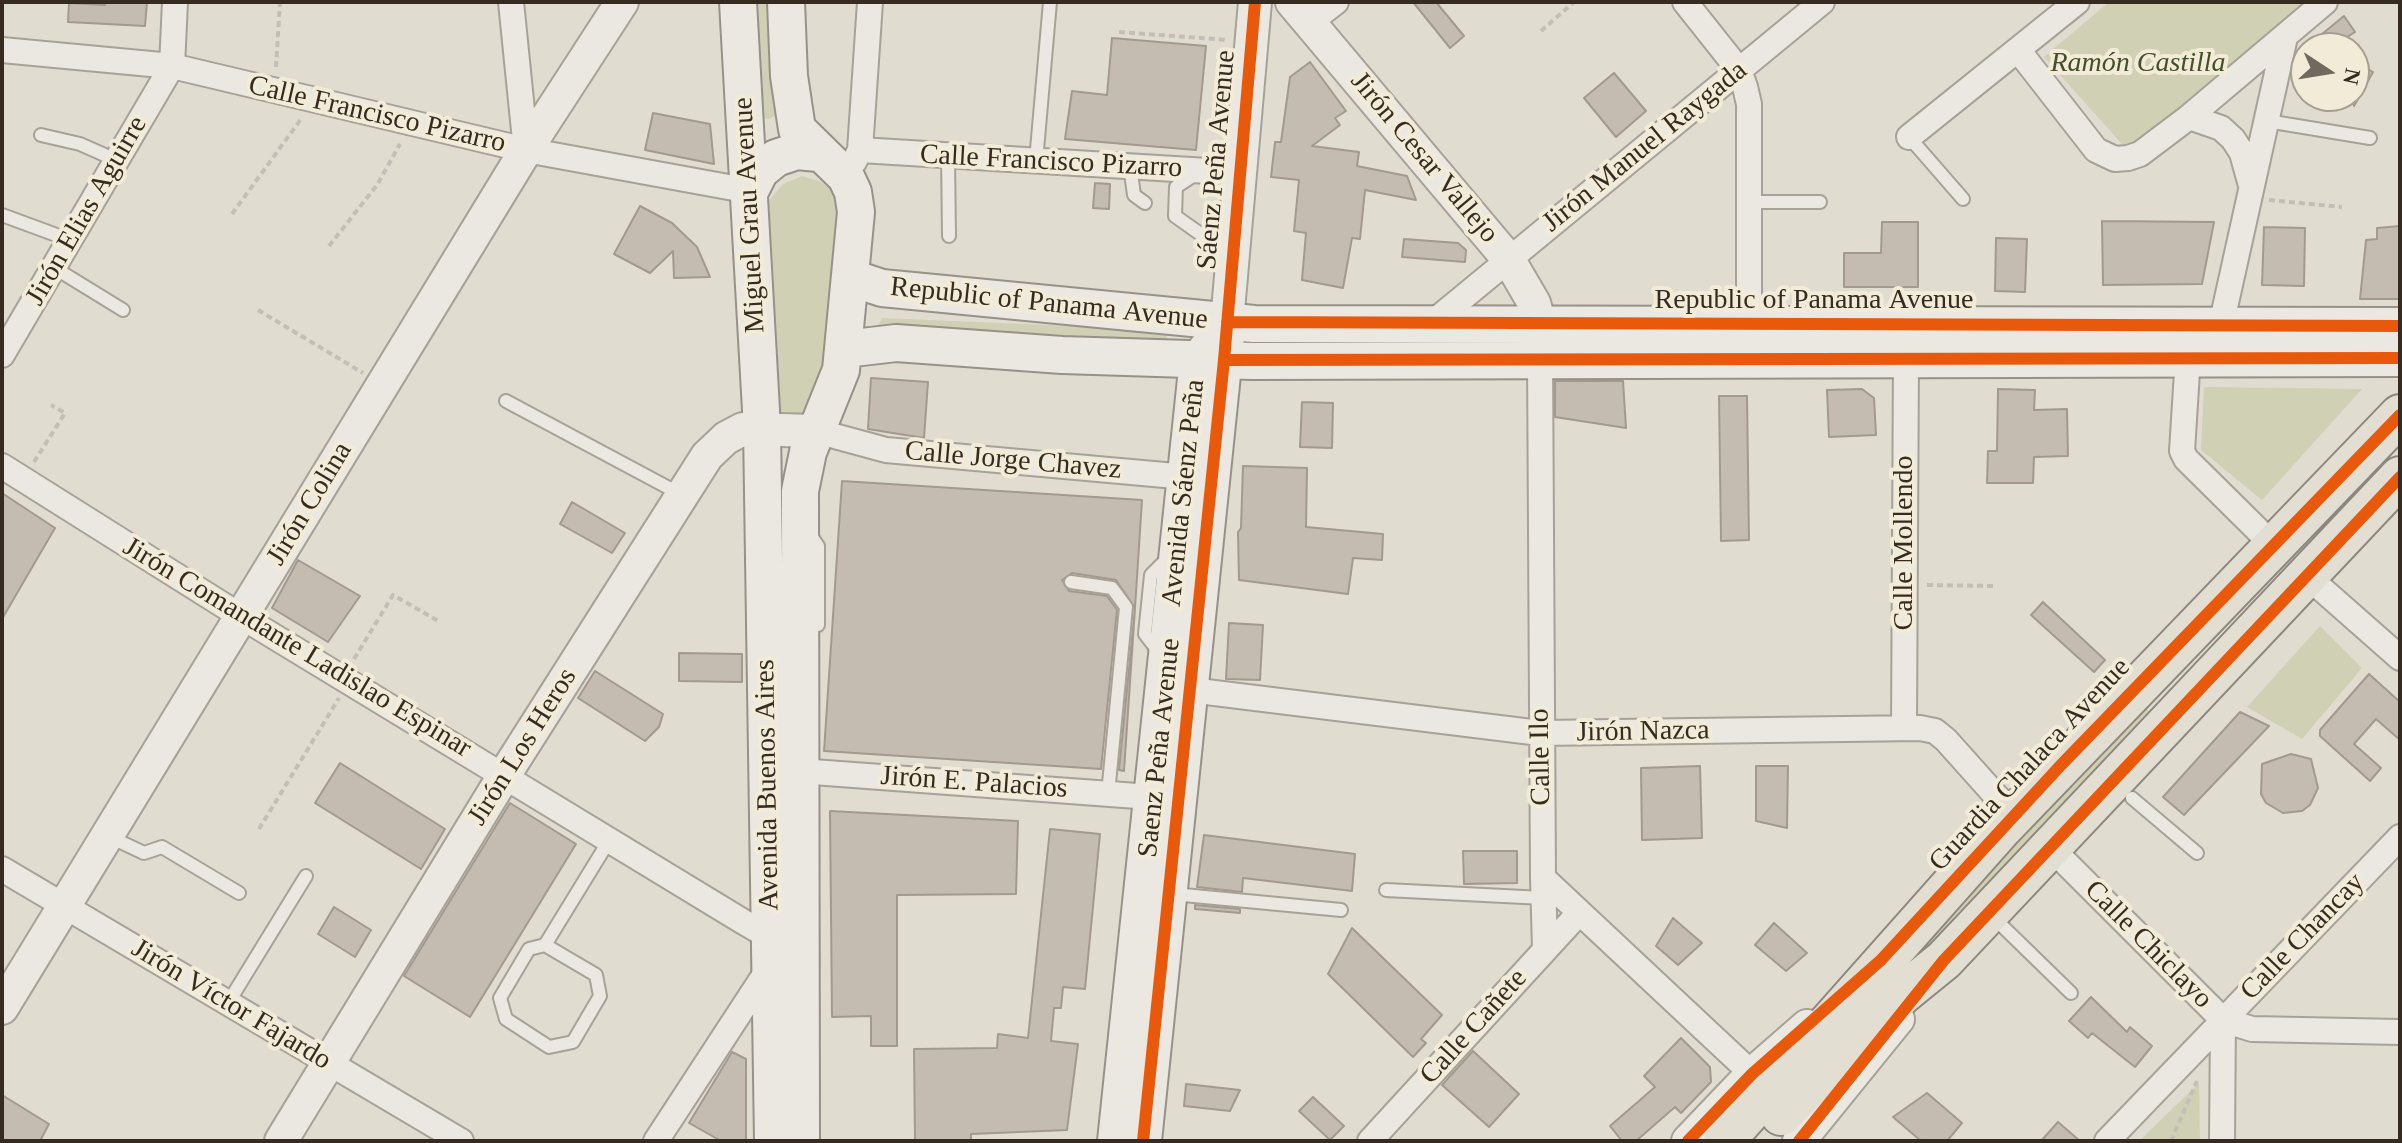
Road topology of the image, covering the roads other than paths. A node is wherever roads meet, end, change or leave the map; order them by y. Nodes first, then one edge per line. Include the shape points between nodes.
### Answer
1 (175, 2) edge
2 (511, 2) edge
3 (622, 2) edge
4 (738, 2) edge
5 (786, 2) edge
6 (870, 2) edge
7 (1050, 2) edge
8 (1255, 2) edge
9 (1336, 2) edge
10 (1685, 2) edge
11 (1822, 2) edge
12 (2077, 2) edge
13 (2325, 2) edge
14 (1301, 12) edge
15 (2285, 37) junction
16 (2, 50) edge
17 (2018, 50) junction
18 (172, 66) junction
19 (1739, 70) junction
20 (2189, 117) junction
21 (2267, 121) junction
22 (41, 135) dead end
23 (1909, 137) joint
24 (2370, 138) dead end
25 (526, 150) junction
26 (818, 153) junction
27 (948, 156) junction
28 (116, 160) junction
29 (1036, 161) junction
30 (853, 164) junction
31 (1130, 166) junction
32 (1200, 170) junction
33 (1241, 173) junction
34 (750, 191) junction
35 (2251, 195) junction
36 (1963, 199) dead end
37 (1749, 202) junction
38 (1820, 202) dead end
39 (1145, 203) dead end
40 (2, 215) edge
41 (949, 236) dead end
42 (70, 240) junction
43 (1232, 257) junction
44 (1509, 260) junction
45 (53, 267) junction
46 (852, 278) junction
47 (123, 310) dead end
48 (1227, 322) junction
49 (1432, 323) junction
50 (2400, 326) edge
51 (1749, 327) junction
52 (1540, 341) junction
53 (2208, 345) junction
54 (845, 349) junction
55 (2, 355) edge
56 (1906, 358) junction
57 (2400, 358) edge
58 (1211, 360) junction
59 (506, 401) dead end
60 (2400, 415) edge
61 (762, 428) junction
62 (816, 431) junction
63 (2, 466) edge
64 (2400, 477) edge
65 (1199, 478) junction
66 (682, 495) junction
67 (800, 518) junction
68 (2274, 546) junction
69 (2307, 576) junction
70 (1071, 582) dead end
71 (242, 617) junction
72 (818, 634) dead end
73 (2400, 658) edge
74 (2142, 681) junction
75 (1190, 690) junction
76 (2177, 714) junction
77 (1904, 727) junction
78 (1540, 733) junction
79 (785, 770) junction
80 (505, 774) junction
81 (1108, 794) junction
82 (1165, 798) junction
83 (2132, 798) dead end
84 (2014, 816) junction
85 (107, 835) junction
86 (2400, 837) edge
87 (610, 839) junction
88 (2049, 846) junction
89 (2197, 853) dead end
90 (2, 869) edge
91 (306, 876) dead end
92 (1543, 888) junction
93 (1386, 890) dead end
94 (239, 893) dead end
95 (1169, 894) junction
96 (64, 906) junction
97 (1341, 910) dead end
98 (1988, 912) junction
99 (1579, 913) junction
100 (545, 945) junction
101 (1545, 949) junction
102 (786, 951) junction
103 (1944, 960) junction
104 (2071, 993) dead end
105 (228, 1003) junction
106 (2, 1008) edge
107 (2223, 1020) junction
108 (2400, 1032) edge
109 (329, 1062) junction
110 (1762, 1083) junction
111 (1809, 1138) edge
112 (281, 1141) edge
113 (461, 1141) edge
114 (656, 1141) edge
115 (773, 1141) edge
116 (801, 1141) edge
117 (1116, 1141) edge
118 (1143, 1141) edge
119 (1370, 1141) edge
120 (1688, 1141) edge
121 (1724, 1141) edge
122 (1756, 1141) edge
123 (2107, 1141) edge
124 (2222, 1141) edge

1 - 18 street
2 - 25 street
3 - 25 street, Jirón Colina
4 - 34 main road, Miguel Grau Avenue
5 - 26 main road, Miguel Grau Avenue via 797,129
6 - 30 street
7 - 29 lane
8 - 33 street, Sáenz Peña Avenue
9 - 14 street
10 - 19 street
11 - 19 street, Jirón Manuel Raygada
12 - 17 street
13 - 15 street
14 - 44 street, Jirón Cesar Vallejo
15 - 20 street
15 - 21 street
16 - 18 street, Calle Francisco Pizarro
17 - 20 street via 2096,150 2115,159 2140,154
17 - 23 street
18 - 25 street, Calle Francisco Pizarro
18 - 28 street, Jirón Elias Aguirre
19 - 37 street via 1749,104
19 - 44 street, Jirón Manuel Raygada
20 - 35 street via 2221,128 2233,139 2248,169
21 - 24 lane
21 - 35 street
22 - 28 lane
23 - 36 lane
25 - 34 street, Calle Francisco Pizarro
25 - 71 street, Jirón Colina
26 - 30 main road, Miguel Grau Avenue
26 - 34 main road via 797,151 776,158 760,171
27 - 29 street, Calle Francisco Pizarro
27 - 30 street, Calle Francisco Pizarro
27 - 41 lane
28 - 42 street, Jirón Elias Aguirre
29 - 31 street, Calle Francisco Pizarro
30 - 46 main road, Avenida Buenos Aires
31 - 32 street, Calle Francisco Pizarro
31 - 39 lane via 1134,195
32 - 33 street, Calle Francisco Pizarro
32 - 43 lane via 1176,187 1175,216
33 - 43 street, Sáenz Peña Avenue
34 - 61 main road, Miguel Grau Avenue
35 - 53 street
37 - 38 lane
37 - 51 street
40 - 42 lane
42 - 45 street, Jirón Elias Aguirre
43 - 48 street, Sáenz Peña Avenue
44 - 49 street, Jirón Manuel Raygada
44 - 52 street, Jirón Cesar Vallejo via 1529,291
45 - 47 lane
45 - 55 street, Jirón Elias Aguirre
46 - 48 main road, Republic of Panama Avenue via 882,288
46 - 54 main road, Avenida Buenos Aires
48 - 49 main road, Republic of Panama Avenue
48 - 58 main road, Avenida Sáenz Peña
49 - 52 main road, Republic of Panama Avenue
50 - 53 main road, Republic of Panama Avenue
51 - 52 main road, Republic of Panama Avenue
51 - 53 main road, Republic of Panama Avenue
52 - 56 main road
52 - 58 main road
52 - 78 street, Calle Ilo
53 - 56 main road
53 - 57 main road
53 - 68 street via 2182,451
54 - 58 main road via 896,343
54 - 62 main road, Avenida Buenos Aires
56 - 77 street, Calle Mollendo
58 - 65 main road, Avenida Sáenz Peña
59 - 66 lane
60 - 68 main road, Guardia Chalaca Avenue
61 - 62 street, Jirón Los Heros
61 - 66 street, Jirón Los Heros via 743,429 726,438 707,456
61 - 79 main road, Avenida Buenos Aires
62 - 65 street, Calle Jorge Chavez via 886,450
62 - 67 main road, Avenida Buenos Aires via 802,474
63 - 71 street, Jirón Comandante Ladislao Espinar
64 - 69 main road
65 - 75 main road, Saenz Peña Avenue
65 - 82 main road, Avenida Sáenz Peña via 1179,547 1166,661
66 - 80 street, Jirón Los Heros
67 - 72 lane via 818,546
67 - 79 main road, Avenida Buenos Aires via 809,659
68 - 74 main road, Guardia Chalaca Avenue
69 - 73 street
69 - 76 main road
70 - 81 lane via 1112,588 1126,607
71 - 80 street, Jirón Comandante Ladislao Espinar
71 - 85 street, Jirón Colina
74 - 76 main road
74 - 84 main road, Guardia Chalaca Avenue
75 - 78 street, Jirón Nazca
75 - 82 main road, Saenz Peña Avenue
76 - 88 main road
77 - 78 street, Jirón Nazca
77 - 84 street, Jirón Nazca via 1935,731
78 - 92 street, Calle Ilo
79 - 81 street, Jirón E. Palacios
79 - 102 main road, Avenida Buenos Aires
80 - 87 street, Jirón Comandante Ladislao Espinar
80 - 109 street, Jirón Los Heros
81 - 82 street, Jirón E. Palacios
82 - 95 main road, Saenz Peña Avenue
82 - 117 main road, Avenida Sáenz Peña
83 - 89 lane
84 - 110 main road, Guardia Chalaca Avenue
85 - 94 lane via 144,853 162,847
85 - 96 street, Jirón Colina
86 - 107 street, Calle Chancay
87 - 100 lane
87 - 102 street, Jirón Comandante Ladislao Espinar
88 - 98 main road
88 - 107 street, Calle Chiclayo
90 - 96 street, Jirón Víctor Fajardo
91 - 105 lane
92 - 93 lane
92 - 99 street
92 - 101 street, Calle Ilo
95 - 97 lane
95 - 118 main road, Saenz Peña Avenue
96 - 105 street, Jirón Víctor Fajardo
96 - 106 street, Jirón Colina
98 - 103 main road
98 - 104 lane
99 - 101 street, Calle Cañete
99 - 110 street
100 - 100 lane via 529,949 500,998 506,1019 549,1047 573,1042 600,996 596,975
101 - 119 street, Calle Cañete
102 - 114 street
102 - 115 main road, Avenida Buenos Aires
102 - 116 main road, Avenida Buenos Aires
103 - 111 street
103 - 122 main road via 1901,995
105 - 109 street, Jirón Víctor Fajardo
107 - 108 street, Calle Chiclayo via 2252,1029
107 - 123 street, Calle Chancay
107 - 124 street
109 - 112 street, Jirón Los Heros
109 - 113 street, Jirón Víctor Fajardo
110 - 120 street, Guardia Chalaca Avenue
110 - 121 main road, Guardia Chalaca Avenue

